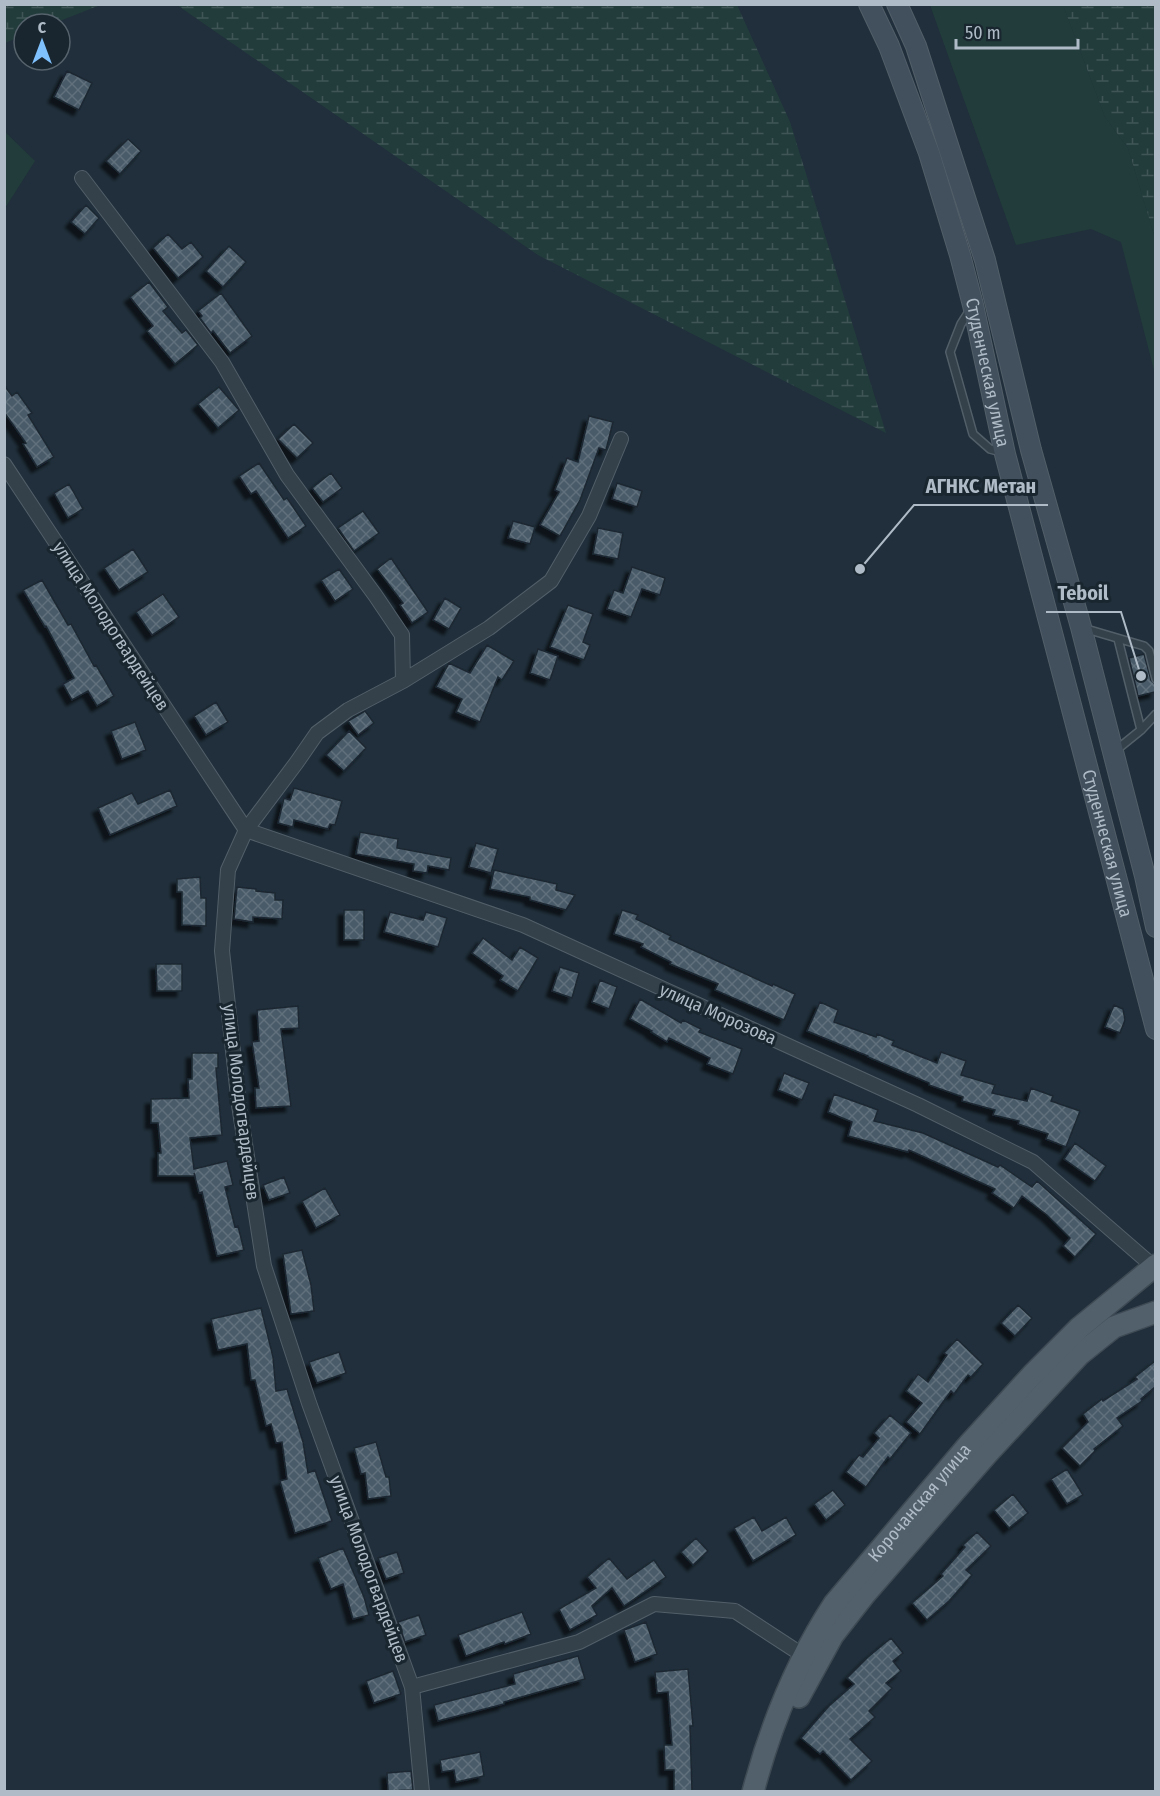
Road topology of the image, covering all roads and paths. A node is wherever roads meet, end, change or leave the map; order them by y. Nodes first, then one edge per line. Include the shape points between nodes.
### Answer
1 (869, 4) edge
2 (897, 4) edge
3 (82, 178) dead end
4 (973, 305) junction
5 (621, 439) dead end
6 (1005, 454) junction
7 (4, 464) edge
8 (1081, 627) junction
9 (1118, 639) junction
10 (1155, 679) edge
11 (403, 681) junction
12 (1155, 714) edge
13 (1141, 730) junction
14 (1113, 753) junction
15 (246, 830) junction
16 (1150, 876) edge
17 (1155, 927) edge
18 (1155, 1029) edge
19 (1155, 1266) edge
20 (1155, 1312) edge
21 (804, 1656) junction
22 (412, 1687) junction
23 (422, 1791) edge
24 (753, 1791) edge
25 (768, 1791) edge

1 - 4 main road, Студенческая улица via 929,153
2 - 8 main road, Студенческая улица via 916,46 984,260 1031,450
3 - 11 street via 222,362 287,475 402,635
4 - 6 main road, Студенческая улица
4 - 6 lane via 950,352 973,434 990,449
5 - 11 street via 589,516 551,581 489,628
6 - 18 main road, Студенческая улица
7 - 15 street, улица Молодогвардейцев
8 - 9 lane
8 - 14 main road, Студенческая улица
9 - 10 lane via 1149,651
9 - 13 lane
11 - 15 street via 317,733
12 - 13 lane
13 - 14 lane
14 - 16 main road, Студенческая улица
15 - 19 street, улица Морозова via 523,925 918,1105 1032,1162
15 - 22 street, улица Молодогвардейцев via 228,870 222,951 239,1105 264,1266
16 - 17 main road, Студенческая улица
19 - 21 main road, Корочанская улица via 1079,1328 970,1443 854,1578 820,1625
20 - 25 main road, Корочанская улица via 1114,1327 1079,1355 866,1594 833,1635 800,1693
21 - 22 street via 735,1611 654,1604 579,1642
21 - 24 main road, Корочанская улица via 765,1745
22 - 23 street, улица Молодогвардейцев

